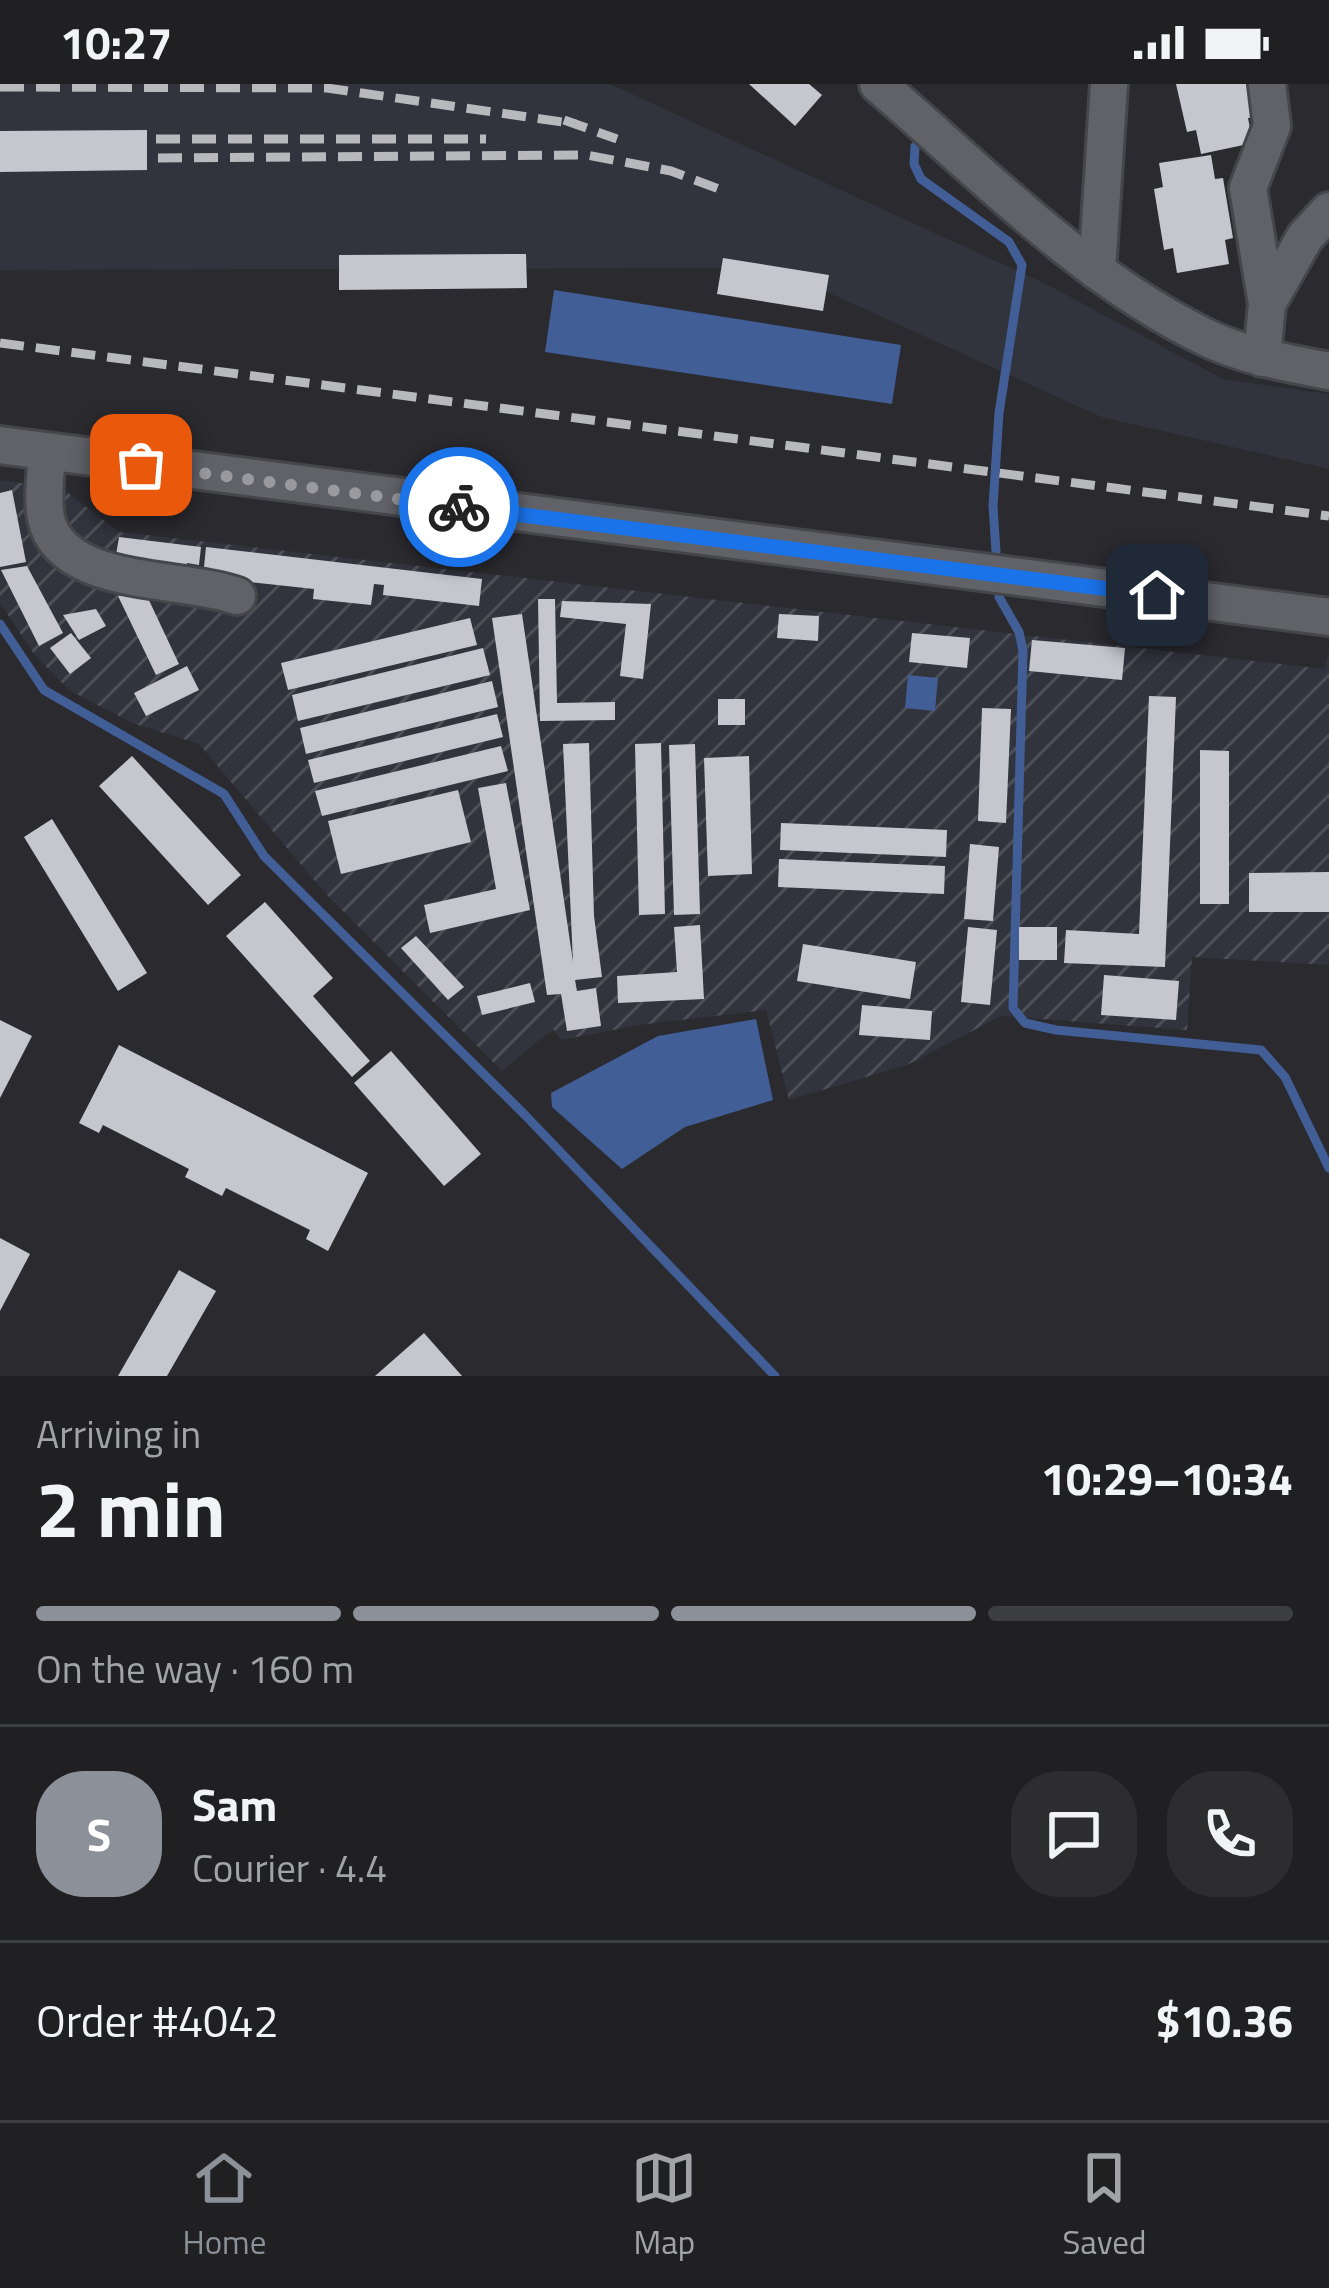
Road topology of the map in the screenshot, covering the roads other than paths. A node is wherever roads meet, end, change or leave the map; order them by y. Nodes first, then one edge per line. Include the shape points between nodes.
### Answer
1 (878, 84) edge
2 (1109, 84) edge
3 (1267, 84) edge
4 (1329, 211) edge
5 (1097, 271) junction
6 (1267, 304) junction
7 (1262, 358) junction
8 (1329, 371) edge
9 (0, 445) edge
10 (47, 452) junction
11 (237, 596) dead end
12 (1329, 617) edge

1 - 5 street
2 - 5 street
3 - 6 street via 1271,126 1248,188
4 - 6 street
5 - 7 street via 1208,338
6 - 7 street
7 - 8 street
9 - 10 street
10 - 11 street via 46,519 65,553 117,574
10 - 12 street

